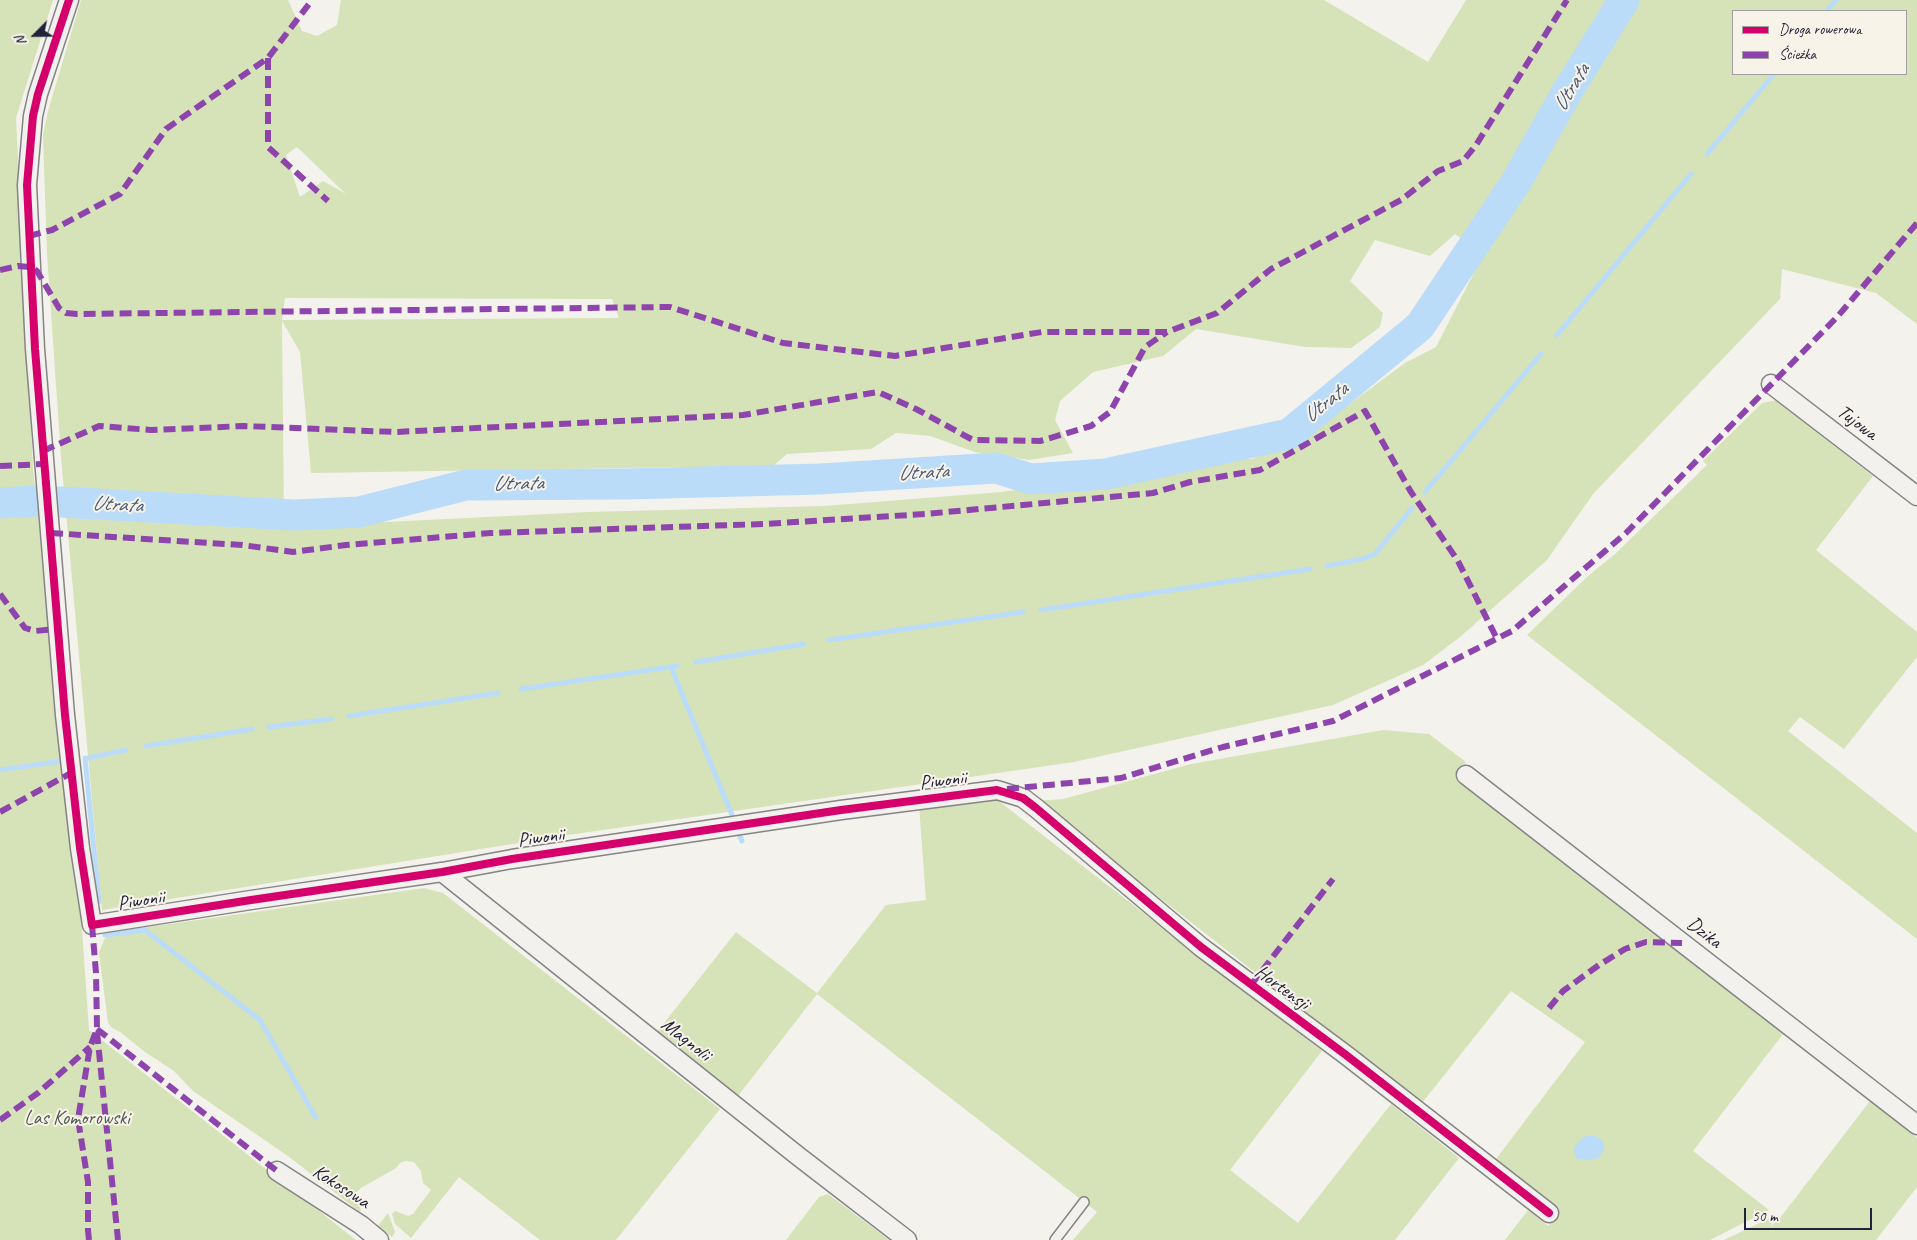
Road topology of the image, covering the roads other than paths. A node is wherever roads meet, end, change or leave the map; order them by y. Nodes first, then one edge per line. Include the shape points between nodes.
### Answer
1 (69, 0) edge
2 (1771, 384) dead end
3 (1917, 496) edge
4 (1466, 775) dead end
5 (997, 790) joint
6 (442, 872) junction
7 (1917, 1125) edge
8 (277, 1171) dead end
9 (1084, 1202) dead end
10 (1549, 1214) dead end
11 (379, 1240) edge
12 (907, 1240) edge
13 (1055, 1240) edge

1 - 6 street, Piwonii via 38,94 27,170 36,349 65,715 92,925
2 - 3 street, Tujowa
4 - 7 street, Dzika
5 - 6 street, Piwonii via 832,811
5 - 10 street, Hortensji via 1023,798 1201,947 1346,1054
6 - 12 street, Magnolii
8 - 11 street, Kokosowa
9 - 13 lane

